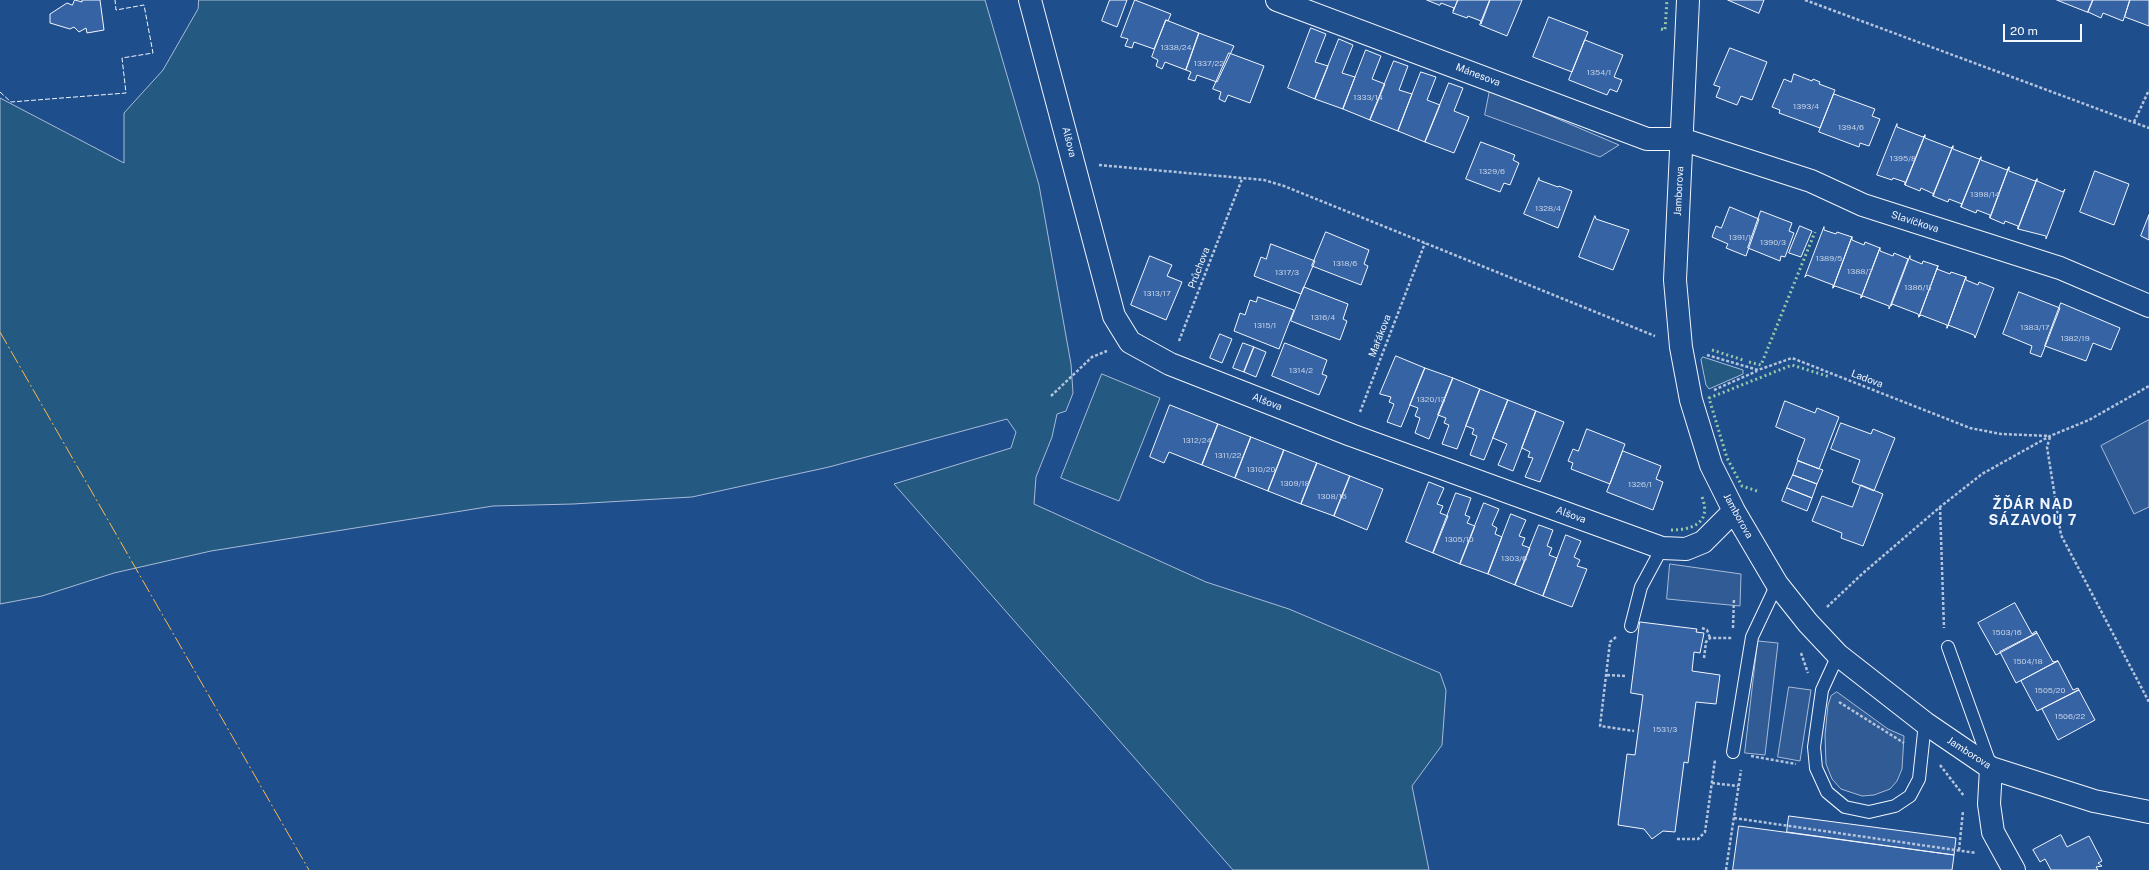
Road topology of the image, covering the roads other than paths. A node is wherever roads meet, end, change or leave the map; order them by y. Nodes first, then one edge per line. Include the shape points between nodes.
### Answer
1 (1030, 0) edge
2 (1277, 0) edge
3 (1688, 0) edge
4 (1681, 139) junction
5 (2149, 306) edge
6 (1734, 511) junction
7 (1662, 548) junction
8 (1777, 584) junction
9 (1631, 626) road end
10 (1948, 647) road end
11 (1838, 655) junction
12 (1925, 724) junction
13 (1738, 753) road end
14 (1991, 768) junction
15 (2149, 812) edge
16 (2014, 870) edge

1 - 7 street, Alšova via 1114,316 1130,342 1170,364 1351,434
2 - 4 street, Mánesova via 1647,139
3 - 4 street, Jamborova
4 - 5 street, Slavíčkova via 1811,181 1863,205 2060,268
4 - 6 street, Jamborova via 1672,343 1711,465
6 - 7 street, Alšova via 1703,542 1686,549
6 - 8 street, Jamborova
7 - 9 lane via 1641,587
8 - 11 street, Jamborova
8 - 13 lane via 1752,637
10 - 14 lane
11 - 12 street, Jamborova
11 - 12 lane via 1822,690 1814,747 1816,768 1827,792 1845,807 1869,812 1895,806 1910,796 1919,779
12 - 14 street, Jamborova
14 - 15 street, Jamborova via 2094,801
14 - 16 street via 1989,804 1993,832

